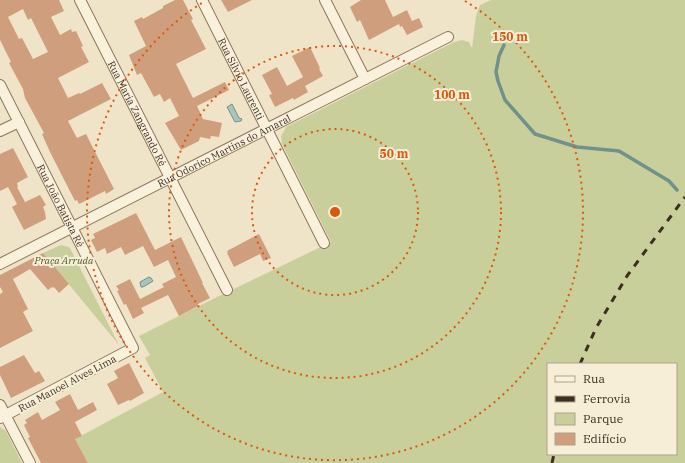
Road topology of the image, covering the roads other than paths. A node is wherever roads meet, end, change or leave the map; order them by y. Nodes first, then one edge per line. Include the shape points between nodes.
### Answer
1 (80, 0) edge
2 (202, 0) edge
3 (325, 0) edge
4 (448, 37) dead end
5 (365, 79) junction
6 (0, 85) edge
7 (19, 122) junction
8 (267, 128) junction
9 (0, 131) edge
10 (170, 177) junction
11 (72, 227) junction
12 (324, 243) dead end
13 (0, 264) edge
14 (227, 290) dead end
15 (133, 348) joint
16 (0, 405) edge
17 (3, 417) edge
18 (30, 463) edge

1 - 10 street, Rua Maria Zangrando Ré
2 - 8 street, Rua Sílvio Laurenti
3 - 5 street
4 - 5 street, Rua Odorico Martins do Amaral
5 - 8 street, Rua Odorico Martins do Amaral
6 - 7 street, Rua João Batista Ré
7 - 9 street
7 - 11 street, Rua João Batista Ré
8 - 10 street, Rua Odorico Martins do Amaral
8 - 12 street, Rua Sílvio Laurenti
10 - 11 street, Rua Odorico Martins do Amaral
10 - 14 street, Rua Maria Zangrando Ré
11 - 13 street, Rua Odorico Martins do Amaral
11 - 15 street, Rua João Batista Ré
15 - 17 street, Rua Manoel Alves Lima
16 - 17 street
17 - 18 street

